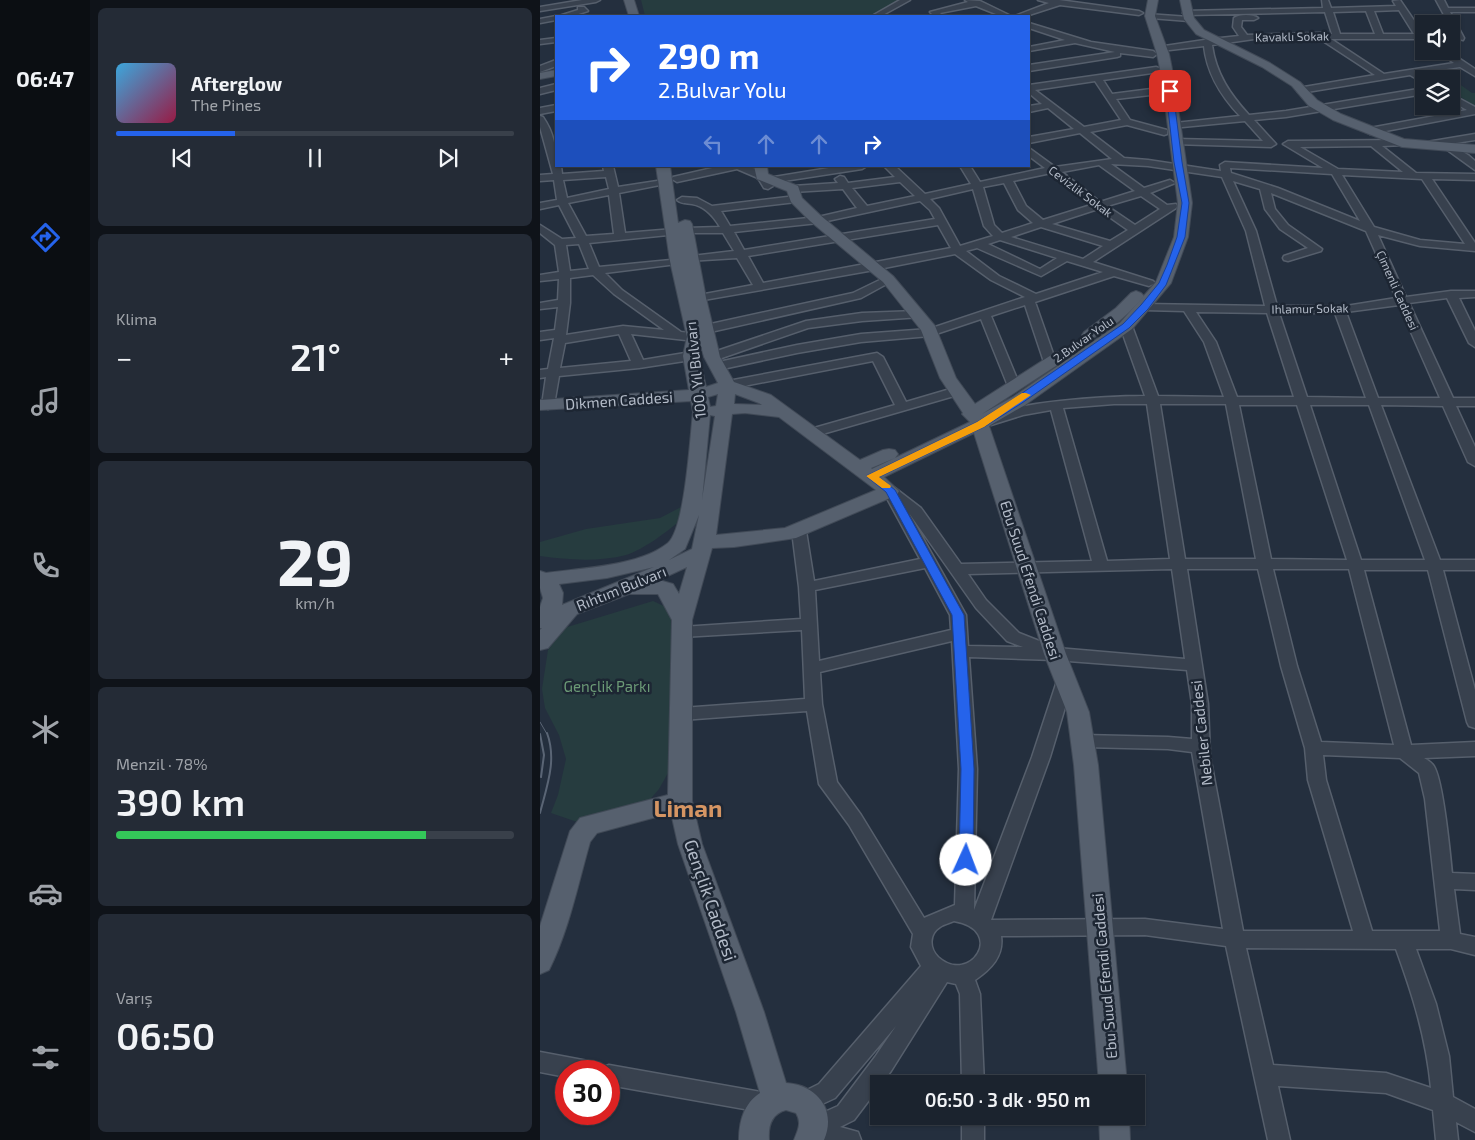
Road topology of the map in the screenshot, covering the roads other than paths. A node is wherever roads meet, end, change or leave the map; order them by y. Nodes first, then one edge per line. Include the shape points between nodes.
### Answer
1 (552, 0) edge
2 (596, 0) edge
3 (619, 0) edge
4 (629, 0) edge
5 (906, 0) edge
6 (1042, 0) edge
7 (1153, 0) edge
8 (1185, 0) edge
9 (1325, 0) edge
10 (1396, 0) edge
11 (1440, 0) edge
12 (976, 1) edge
13 (1059, 2) edge
14 (568, 4) junction
15 (1089, 4) edge
16 (540, 8) edge
17 (1402, 8) junction
18 (1369, 9) junction
19 (1144, 10) edge
20 (1295, 10) junction
21 (1328, 10) junction
22 (1447, 10) junction
23 (1475, 10) edge
24 (567, 15) edge
25 (623, 15) edge
26 (634, 15) edge
27 (878, 15) edge
28 (938, 15) edge
29 (1005, 15) edge
30 (1021, 15) edge
31 (1450, 15) edge
32 (1188, 16) junction
33 (555, 18) edge
34 (1460, 18) edge
35 (1475, 19) edge
36 (540, 21) edge
37 (1030, 25) edge
38 (1415, 27) edge
39 (1320, 35) junction
40 (1336, 35) junction
41 (1380, 36) junction
42 (1244, 37) junction
43 (1415, 37) edge
44 (555, 40) edge
45 (1076, 40) junction
46 (1213, 41) junction
47 (540, 42) edge
48 (1030, 49) edge
49 (1126, 52) junction
50 (1157, 52) junction
51 (1457, 60) edge
52 (555, 63) edge
53 (1463, 64) junction
54 (1030, 68) edge
55 (540, 69) edge
56 (1156, 70) junction
57 (1411, 72) junction
58 (1475, 72) edge
59 (555, 74) edge
60 (1415, 74) edge
61 (540, 76) edge
62 (1383, 77) junction
63 (1097, 78) junction
64 (1030, 88) edge
65 (555, 89) edge
66 (1030, 89) edge
67 (1301, 90) junction
68 (540, 91) edge
69 (1159, 91) junction
70 (1415, 92) edge
71 (1110, 97) junction
72 (1460, 102) edge
73 (1049, 105) junction
74 (555, 108) edge
75 (1322, 108) junction
76 (1030, 109) edge
77 (540, 111) edge
78 (1475, 111) edge
79 (1248, 118) junction
80 (540, 119) edge
81 (1127, 122) junction
82 (1170, 129) junction
83 (1080, 130) junction
84 (1370, 131) junction
85 (548, 136) edge
86 (1475, 137) edge
87 (1030, 140) edge
88 (1176, 142) junction
89 (1402, 143) junction
90 (1271, 144) junction
91 (1288, 144) junction
92 (1374, 144) junction
93 (1427, 145) junction
94 (1450, 147) junction
95 (1475, 149) edge
96 (552, 150) junction
97 (540, 152) edge
98 (1030, 152) edge
99 (1225, 158) junction
100 (1120, 160) junction
101 (555, 161) edge
102 (1101, 162) junction
103 (555, 165) edge
104 (556, 167) edge
105 (728, 167) edge
106 (741, 167) edge
107 (854, 167) edge
108 (890, 167) edge
109 (966, 167) edge
110 (1173, 167) junction
111 (1475, 167) edge
112 (540, 168) edge
113 (609, 170) edge
114 (809, 170) edge
115 (832, 170) junction
116 (1052, 170) junction
117 (1334, 170) junction
118 (670, 173) edge
119 (764, 174) edge
120 (1419, 176) junction
121 (558, 177) junction
122 (1475, 177) edge
123 (540, 178) edge
124 (901, 179) junction
125 (1007, 179) junction
126 (1170, 183) junction
127 (977, 185) junction
128 (845, 186) junction
129 (1265, 187) junction
130 (614, 191) junction
131 (1142, 192) junction
132 (794, 194) junction
133 (922, 197) junction
134 (682, 200) junction
135 (562, 201) junction
136 (774, 202) junction
137 (540, 206) edge
138 (1098, 206) junction
139 (1169, 207) junction
140 (710, 209) junction
141 (864, 210) junction
142 (818, 220) junction
143 (942, 221) junction
144 (1041, 224) junction
145 (540, 228) edge
146 (1370, 228) junction
147 (727, 230) junction
148 (1134, 230) junction
149 (680, 231) junction
150 (620, 236) junction
151 (1000, 237) junction
152 (583, 240) junction
153 (841, 240) junction
154 (558, 241) junction
155 (540, 242) edge
156 (978, 244) junction
157 (1110, 245) junction
158 (957, 250) junction
159 (1474, 250) edge
160 (741, 255) junction
161 (1066, 257) junction
162 (1288, 258) dead end
163 (684, 260) junction
164 (1084, 263) junction
165 (595, 270) junction
166 (1115, 272) junction
167 (881, 273) junction
168 (564, 274) junction
169 (540, 278) edge
170 (1149, 283) junction
171 (760, 287) junction
172 (1451, 294) junction
173 (1475, 294) edge
174 (698, 298) junction
175 (1032, 299) junction
176 (1402, 300) junction
177 (564, 303) junction
178 (540, 306) edge
179 (1144, 307) junction
180 (1188, 308) junction
181 (1272, 309) junction
182 (1339, 309) junction
183 (917, 315) junction
184 (985, 315) junction
185 (832, 321) junction
186 (1126, 326) junction
187 (623, 330) junction
188 (783, 332) junction
189 (930, 332) junction
190 (700, 333) junction
191 (678, 335) junction
192 (540, 336) edge
193 (561, 337) junction
194 (841, 341) junction
195 (1475, 343) edge
196 (797, 349) junction
197 (691, 356) junction
198 (715, 362) junction
199 (1050, 362) junction
200 (639, 364) junction
201 (546, 373) edge
202 (728, 385) junction
203 (1014, 386) junction
204 (957, 391) junction
205 (698, 395) junction
206 (1232, 399) junction
207 (1153, 400) junction
208 (1301, 400) junction
209 (1373, 401) junction
210 (1449, 402) junction
211 (1475, 402) edge
212 (1056, 404) junction
213 (544, 405) edge
214 (902, 407) junction
215 (725, 410) junction
216 (702, 412) junction
217 (782, 412) junction
218 (977, 419) junction
219 (812, 433) junction
220 (1475, 462) edge
221 (865, 472) junction
222 (890, 490) junction
223 (799, 531) junction
224 (698, 551) junction
225 (655, 560) junction
226 (930, 562) junction
227 (1180, 564) junction
228 (1264, 564) junction
229 (1475, 565) edge
230 (1028, 566) junction
231 (1101, 566) junction
232 (1356, 566) junction
233 (1435, 566) junction
234 (958, 569) junction
235 (542, 579) edge
236 (627, 587) junction
237 (807, 587) junction
238 (571, 609) junction
239 (540, 620) edge
240 (809, 624) junction
241 (682, 626) junction
242 (959, 634) junction
243 (540, 643) edge
244 (961, 651) junction
245 (1055, 654) junction
246 (1194, 665) junction
247 (812, 668) junction
248 (1065, 681) junction
249 (814, 704) junction
250 (682, 714) junction
251 (1475, 722) edge
252 (1083, 741) junction
253 (1201, 747) junction
254 (1314, 748) junction
255 (1475, 749) edge
256 (1404, 752) junction
257 (680, 801) junction
258 (1444, 880) junction
259 (1475, 882) edge
260 (977, 921) junction
261 (1100, 927) junction
262 (923, 934) junction
263 (1234, 940) junction
264 (1365, 940) junction
265 (1403, 940) junction
266 (1451, 940) junction
267 (1475, 946) edge
268 (540, 962) edge
269 (938, 970) junction
270 (963, 974) junction
271 (540, 1062) edge
272 (555, 1065) edge
273 (973, 1075) edge
274 (1112, 1075) edge
275 (1265, 1075) junction
276 (620, 1077) edge
277 (771, 1101) junction
278 (1443, 1103) junction
279 (1475, 1121) edge
280 (973, 1125) edge
281 (1114, 1125) edge
282 (811, 1130) edge
283 (754, 1140) edge
284 (850, 1140) edge
285 (973, 1140) edge
286 (1115, 1140) edge
287 (1279, 1140) edge
288 (1447, 1140) edge

1 - 14 street
2 - 14 street
3 - 25 main road
4 - 26 main road
5 - 27 street
6 - 13 street
7 - 19 main road, 2.Bulvar Yolu
8 - 32 main road
9 - 21 street
10 - 17 street
11 - 22 street
12 - 28 street via 934,12
12 - 29 street
13 - 15 street
13 - 30 street
14 - 16 street
14 - 24 street via 584,11
15 - 19 street
17 - 18 street
17 - 38 street
18 - 21 street
18 - 41 street
19 - 32 street
19 - 50 main road, 2.Bulvar Yolu
20 - 21 street
20 - 32 street
20 - 42 street via 1301,18 1238,18 1237,27
21 - 40 street
22 - 23 street
22 - 31 street
32 - 46 main road via 1200,32
33 - 36 street
34 - 35 street
37 - 45 street
39 - 40 street, Kavaklı Sokak
39 - 42 street, Kavaklı Sokak via 1305,31
39 - 62 street
40 - 41 street, Kavaklı Sokak
41 - 43 street, Kavaklı Sokak
42 - 46 street, Kavaklı Sokak
44 - 47 street
45 - 48 street
45 - 49 street
46 - 50 street, Kavaklı Sokak
46 - 67 main road via 1266,65
46 - 79 street via 1208,44 1208,52 1215,77
49 - 50 street, Kavaklı Sokak
49 - 54 street
50 - 56 main road, 2.Bulvar Yolu
50 - 82 main road, 2.Bulvar Yolu
51 - 53 street
52 - 55 street
53 - 57 street
53 - 58 street
56 - 63 street
56 - 69 main road, 2.Bulvar Yolu
57 - 60 street
57 - 62 street
59 - 61 main road
62 - 67 street
63 - 64 street
63 - 71 street
65 - 68 street
66 - 73 street
67 - 75 main road
69 - 71 street
69 - 82 main road, 2.Bulvar Yolu
70 - 75 street
71 - 81 street
72 - 78 street
73 - 76 street
73 - 83 street
74 - 77 street
75 - 79 street
75 - 84 main road
78 - 84 street
79 - 82 street
79 - 90 street
80 - 85 street
81 - 82 street
81 - 83 street
82 - 88 main road, 2.Bulvar Yolu
82 - 110 main road, 2.Bulvar Yolu
83 - 87 street
83 - 100 street
84 - 89 main road
85 - 96 street
86 - 93 street
88 - 99 street
88 - 110 main road, 2.Bulvar Yolu
89 - 92 street
89 - 93 main road
90 - 91 street
90 - 99 street
91 - 92 street
91 - 117 street, Çimenli Caddesi
92 - 120 street
93 - 94 main road
94 - 95 main road
94 - 111 street
96 - 97 street
96 - 101 street
98 - 116 street, Cevizlik Sokak
99 - 110 street
99 - 117 street
99 - 129 street
99 - 181 street via 1251,231
100 - 102 street
100 - 110 street
102 - 116 street
102 - 131 street
103 - 112 street
104 - 121 street
105 - 118 street
106 - 119 street
107 - 115 street
108 - 124 street
109 - 127 street
110 - 126 main road, 2.Bulvar Yolu
110 - 179 main road, 2.Bulvar Yolu via 1186,203 1181,237 1163,283
113 - 121 street
113 - 130 street
114 - 115 street
114 - 119 street
115 - 128 street
116 - 125 street
116 - 138 street, Cevizlik Sokak
117 - 120 street
117 - 146 street, Çimenli Caddesi
118 - 130 street
118 - 134 main road, 100. Yıl Bulvarı
118 - 149 main road, 100. Yıl Bulvarı
119 - 132 main road, Ebu Suud Efendi Caddesi
119 - 136 street
120 - 122 street
120 - 159 street
121 - 123 street
121 - 135 street
124 - 128 street
124 - 133 street
125 - 127 street
125 - 144 street via 1022,208
126 - 131 street
126 - 139 main road, 2.Bulvar Yolu
127 - 133 street
127 - 151 street via 990,226
128 - 132 street
128 - 141 street
129 - 146 street
129 - 162 street via 1270,209 1284,227 1317,249
130 - 135 street
130 - 150 street
131 - 138 street
131 - 139 street
132 - 136 street
132 - 142 main road, Ebu Suud Efendi Caddesi
133 - 141 street
133 - 143 street
134 - 140 street via 697,202
134 - 149 main road, 100. Yıl Bulvarı
135 - 137 street
135 - 152 street
136 - 140 street
138 - 144 street
138 - 148 street, Cevizlik Sokak
139 - 148 street
139 - 170 main road, 2.Bulvar Yolu via 1170,236
140 - 147 street via 717,212
141 - 142 street
142 - 147 street
142 - 153 main road, Ebu Suud Efendi Caddesi
143 - 153 street
143 - 158 street
144 - 151 street
144 - 157 street
145 - 154 street
146 - 159 street via 1420,243
146 - 176 street, Çimenli Caddesi
147 - 149 street
147 - 160 street
148 - 157 street
149 - 150 street
149 - 163 main road, 100. Yıl Bulvarı
150 - 152 street
151 - 156 street
151 - 161 street
152 - 154 street
152 - 165 street
153 - 160 street
153 - 167 main road, Ebu Suud Efendi Caddesi
154 - 155 street
154 - 168 street via 562,249
156 - 158 street
156 - 161 street via 1041,274
157 - 164 street
158 - 167 street
158 - 175 street via 995,278
160 - 163 street
160 - 171 street
161 - 164 street
163 - 165 street
163 - 174 main road, 100. Yıl Bulvarı
163 - 190 main road, 100. Yıl Bulvarı
164 - 166 street
165 - 168 street
165 - 191 street via 618,292
166 - 170 street
166 - 175 street
167 - 171 street
167 - 183 main road, Ebu Suud Efendi Caddesi
167 - 190 street via 857,296
168 - 169 street
168 - 177 street
170 - 199 main road, 2.Bulvar Yolu via 1122,311
171 - 174 street
172 - 173 street, Ihlamur Sokak
172 - 176 street, Ihlamur Sokak
172 - 195 street
174 - 190 main road, 100. Yıl Bulvarı
175 - 184 street
175 - 199 street
176 - 182 street, Ihlamur Sokak
176 - 210 street, Çimenli Caddesi
177 - 178 street
177 - 193 street
179 - 180 street, Ihlamur Sokak
179 - 186 main road, 2.Bulvar Yolu
180 - 181 street, Ihlamur Sokak
180 - 206 street via 1210,342
181 - 182 street, Ihlamur Sokak
181 - 208 street
182 - 209 street
183 - 185 street
183 - 189 main road, Ebu Suud Efendi Caddesi
184 - 189 street
184 - 203 street
185 - 188 street
185 - 194 street
186 - 207 street, Nebiler Caddesi
186 - 218 main road, 2.Bulvar Yolu via 1026,395
187 - 191 street
187 - 193 street
187 - 200 street
188 - 196 street
188 - 198 street
189 - 194 street
189 - 204 main road, Ebu Suud Efendi Caddesi via 948,378
190 - 191 street
190 - 197 main road, 100. Yıl Bulvarı
190 - 198 main road, 100. Yıl Bulvarı
192 - 193 street
193 - 201 street
194 - 196 street
196 - 198 street
197 - 200 street
197 - 205 main road, 100. Yıl Bulvarı
198 - 202 main road, 100. Yıl Bulvarı
199 - 203 main road, 2.Bulvar Yolu
200 - 201 street
201 - 213 street
202 - 205 main road, Dikmen Caddesi
202 - 214 street via 877,356
202 - 215 main road, 100. Yıl Bulvarı
202 - 217 main road via 765,398
203 - 218 main road, 2.Bulvar Yolu
204 - 214 street
204 - 218 main road, Ebu Suud Efendi Caddesi
205 - 213 main road, Dikmen Caddesi
205 - 216 main road, 100. Yıl Bulvarı
206 - 207 street
206 - 208 street
206 - 228 street
207 - 212 street
207 - 227 street, Nebiler Caddesi
208 - 209 street
208 - 232 street
209 - 210 street
209 - 233 street
210 - 211 street
210 - 220 street, Çimenli Caddesi
212 - 218 street
212 - 231 street
214 - 219 street
215 - 216 main road
215 - 217 main road via 745,408
215 - 224 main road, 100. Yıl Bulvarı
216 - 225 main road, 100. Yıl Bulvarı via 691,512 678,545
217 - 219 main road
218 - 221 main road, 2.Bulvar Yolu
218 - 230 main road, Ebu Suud Efendi Caddesi
219 - 221 main road
221 - 222 main road
222 - 223 main road, Rıhtım Bulvarı
222 - 226 street
222 - 234 street via 916,511
223 - 224 main road, Rıhtım Bulvarı via 734,541
223 - 237 street
224 - 225 main road
224 - 236 main road, Rıhtım Bulvarı
224 - 241 main road, 100. Yıl Bulvarı
225 - 235 main road, Rıhtım Bulvarı via 607,571
226 - 237 street
226 - 242 street via 958,615
227 - 228 street
227 - 231 street
227 - 246 street, Nebiler Caddesi
228 - 232 street
228 - 254 street via 1289,666
229 - 233 street
230 - 231 street
230 - 234 street
230 - 245 main road, Ebu Suud Efendi Caddesi
232 - 233 street
232 - 256 street
233 - 251 street
234 - 245 street via 981,604 1013,637
235 - 239 main road via 552,588 554,597 552,606
236 - 238 main road, Rıhtım Bulvarı
236 - 241 main road, Gençlik Caddesi via 666,589
237 - 240 street
238 - 239 main road, Rıhtım Bulvarı
238 - 243 main road
240 - 241 street
240 - 247 street
241 - 250 main road, Gençlik Caddesi
242 - 244 street
242 - 247 street
244 - 245 street
244 - 260 street
245 - 246 street
245 - 248 main road, Ebu Suud Efendi Caddesi
246 - 253 street, Nebiler Caddesi via 1200,704
247 - 249 street
248 - 252 main road, Ebu Suud Efendi Caddesi via 1078,712
248 - 260 street via 1041,757
249 - 250 street
249 - 262 street via 828,784 855,820
250 - 257 main road, Gençlik Caddesi
252 - 253 street
252 - 261 main road, Ebu Suud Efendi Caddesi
253 - 263 street, Nebiler Caddesi
254 - 256 street via 1370,753
254 - 264 street via 1317,780
255 - 256 street
256 - 258 street via 1427,770 1434,798
257 - 268 main road via 589,825 579,838
257 - 277 main road, Gençlik Caddesi via 690,844 750,1012
258 - 259 street
258 - 266 street
260 - 261 street
260 - 262 street via 944,915
260 - 270 street via 990,937 991,946 978,967
261 - 263 street via 1145,927
261 - 274 main road, Ebu Suud Efendi Caddesi
262 - 269 street via 922,952
263 - 264 street
263 - 275 street, Nebiler Caddesi
264 - 265 street
265 - 266 street
265 - 278 street via 1428,1012 1438,1056
266 - 267 street
269 - 270 street
269 - 282 street via 827,1091
269 - 282 street via 883,1064 846,1113
270 - 273 street via 970,994
271 - 272 street
275 - 278 street via 1386,1083
275 - 287 street, Nebiler Caddesi
276 - 277 street
277 - 282 main road via 786,1096 796,1098
277 - 283 main road via 754,1120
278 - 279 street
278 - 288 street
280 - 285 street
281 - 286 main road
282 - 284 street

